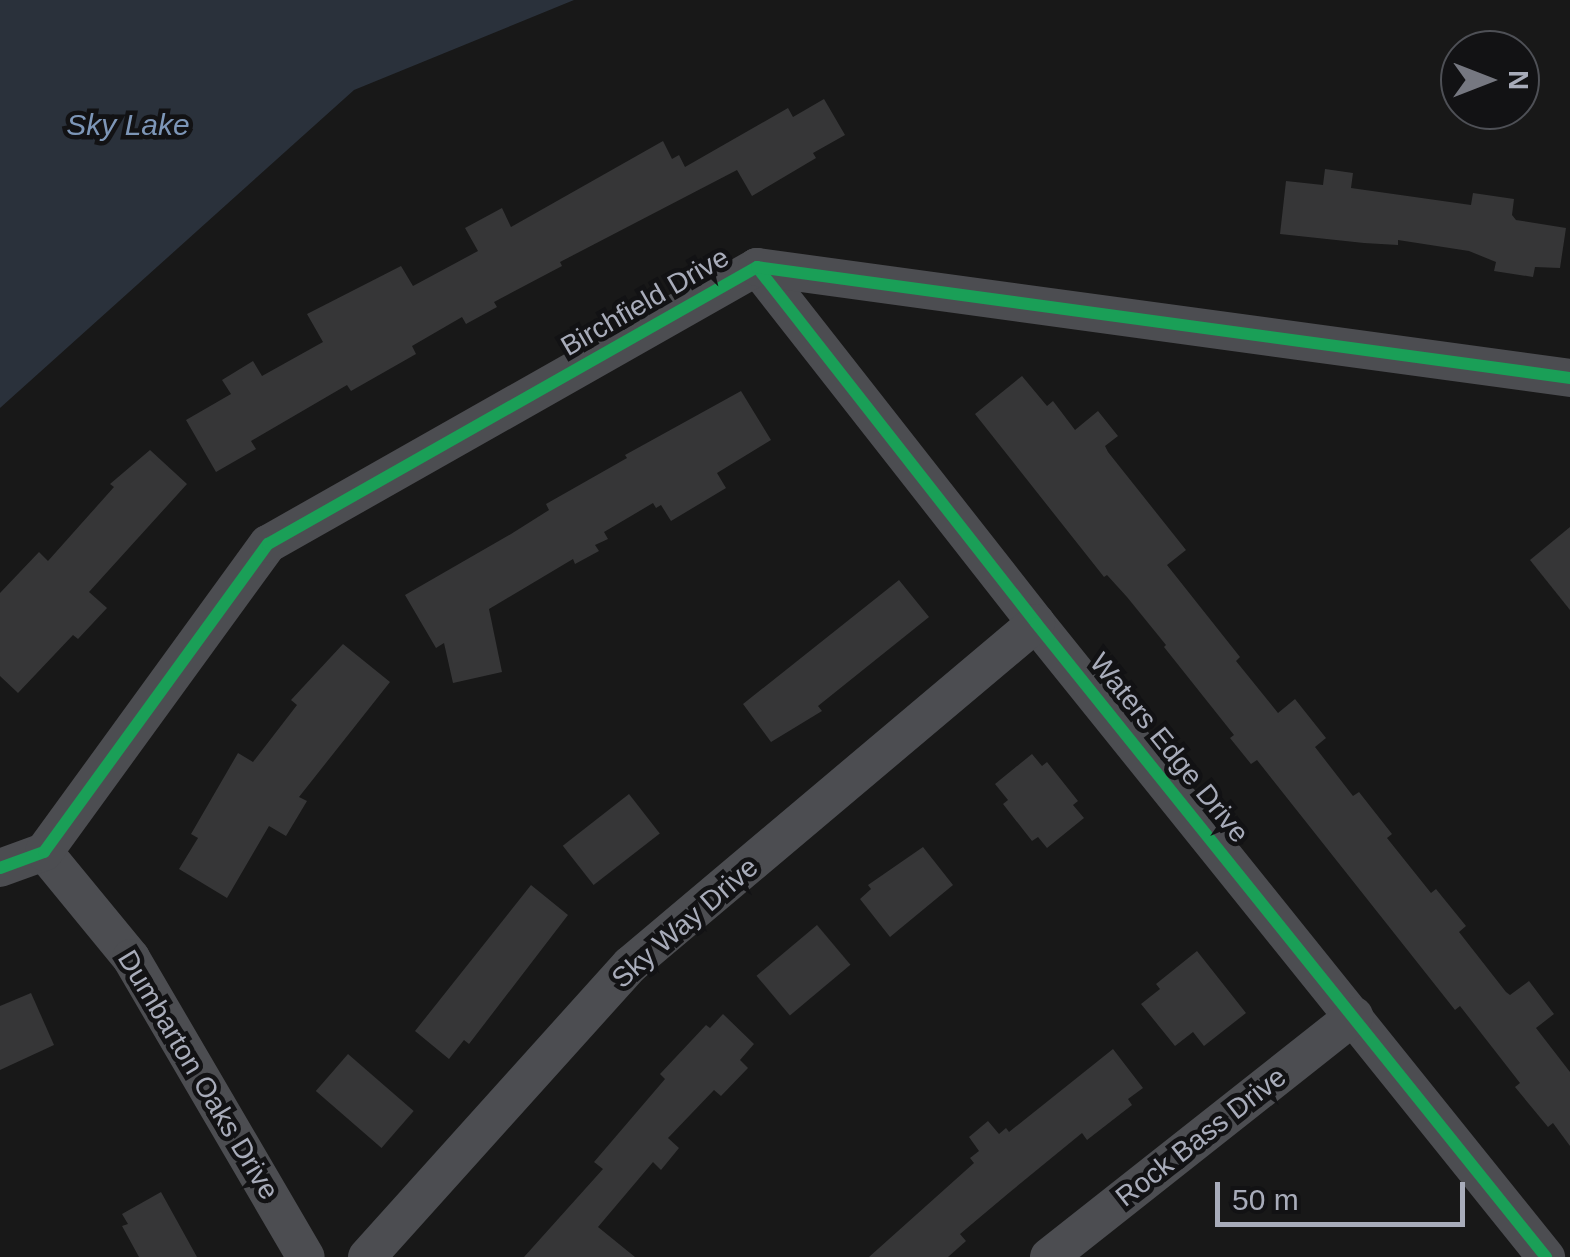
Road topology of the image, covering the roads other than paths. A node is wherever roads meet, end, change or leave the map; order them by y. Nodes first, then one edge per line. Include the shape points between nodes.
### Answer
1 (757, 267) junction
2 (1570, 378) edge
3 (1036, 624) junction
4 (44, 852) junction
5 (0, 868) edge
6 (1354, 1016) junction
7 (306, 1257) edge
8 (367, 1257) edge
9 (1049, 1257) edge
10 (1546, 1257) edge

1 - 2 street, Birchfield Drive
1 - 3 street, Waters Edge Drive
1 - 4 street, Birchfield Drive via 268,544
3 - 6 street, Waters Edge Drive
3 - 8 street, Sky Way Drive via 630,966
4 - 5 street
4 - 7 street, Dumbarton Oaks Drive via 131,958
6 - 9 street, Rock Bass Drive
6 - 10 street, Waters Edge Drive

